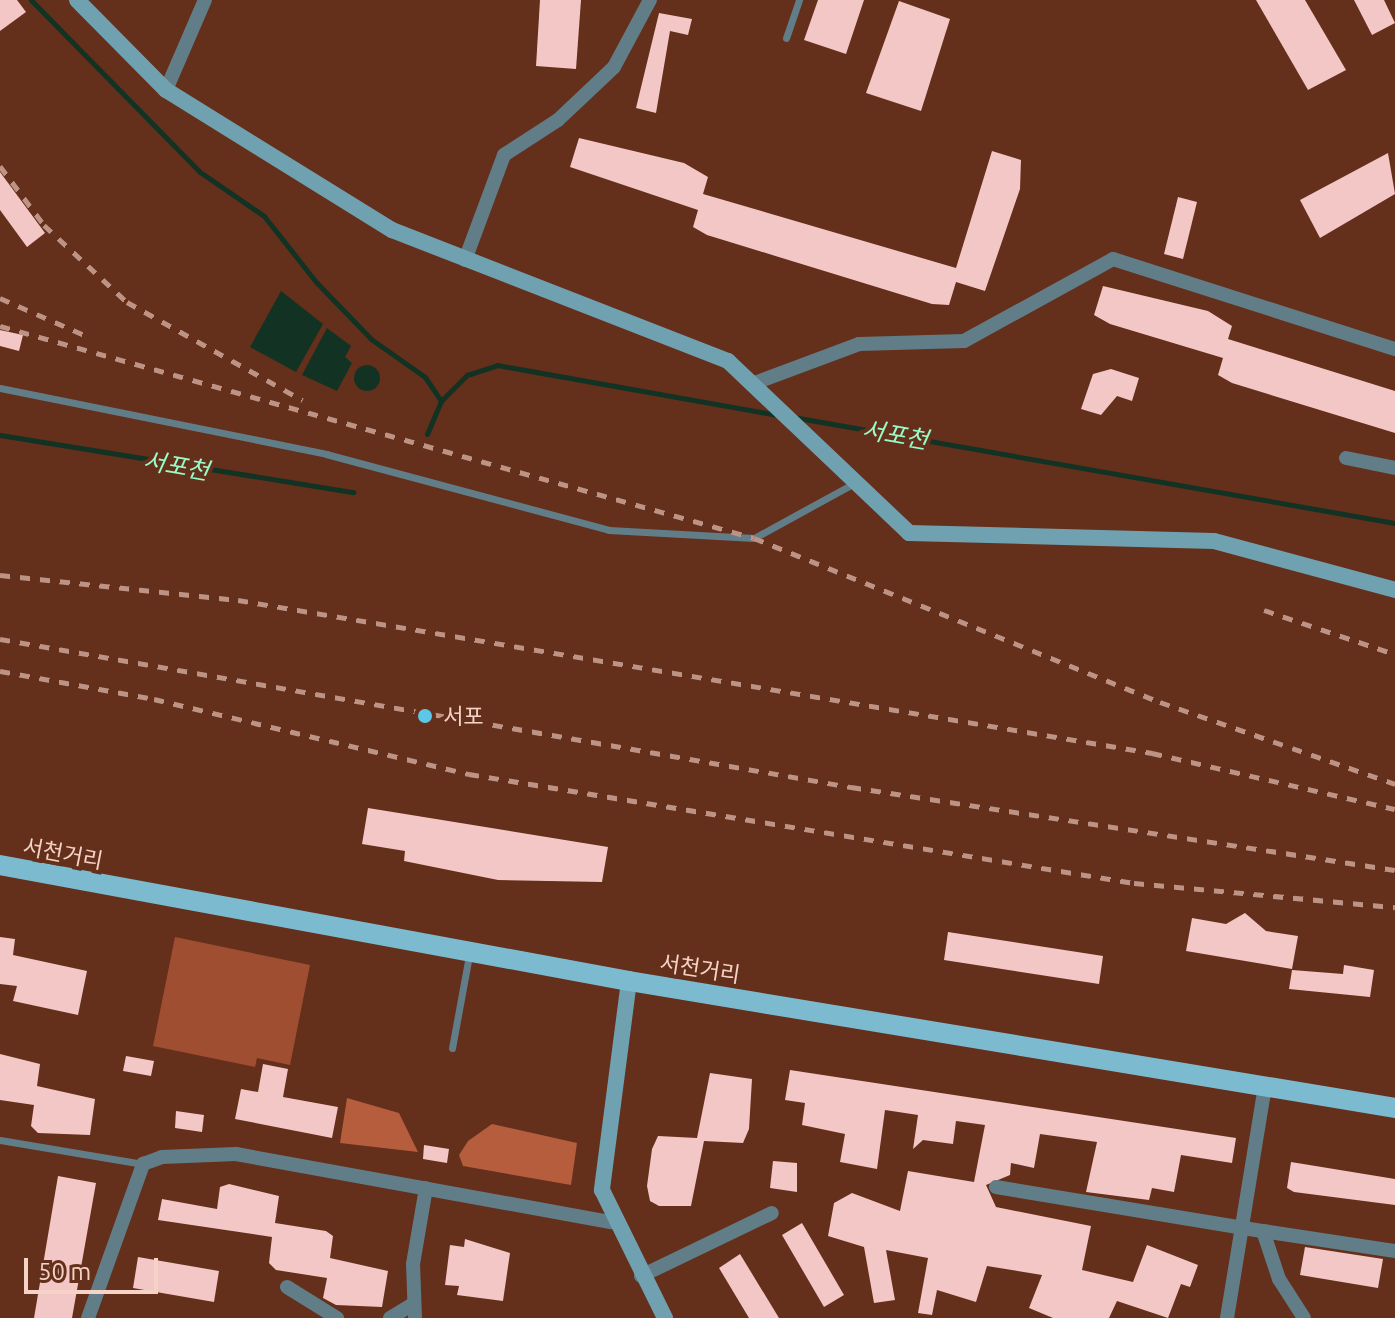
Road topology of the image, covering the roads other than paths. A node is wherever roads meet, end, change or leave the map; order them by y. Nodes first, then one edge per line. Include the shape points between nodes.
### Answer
1 (77, 0) edge
2 (205, 0) edge
3 (650, 0) edge
4 (799, 0) edge
5 (786, 38) dead end
6 (166, 90) junction
7 (465, 260) junction
8 (1395, 349) edge
9 (0, 388) edge
10 (758, 390) junction
11 (1346, 458) dead end
12 (1395, 468) edge
13 (851, 485) junction
14 (1395, 590) edge
15 (0, 865) edge
16 (469, 953) junction
17 (629, 981) junction
18 (452, 1048) dead end
19 (1265, 1086) junction
20 (1395, 1108) edge
21 (0, 1140) edge
22 (143, 1164) junction
23 (996, 1187) dead end
24 (426, 1188) junction
25 (772, 1213) dead end
26 (612, 1222) junction
27 (1244, 1225) junction
28 (1263, 1231) junction
29 (1395, 1251) edge
30 (641, 1276) junction
31 (287, 1287) dead end
32 (414, 1311) edge
33 (88, 1318) edge
34 (337, 1318) edge
35 (390, 1318) edge
36 (665, 1318) edge
37 (1227, 1318) edge
38 (1304, 1318) edge

1 - 6 street
2 - 6 street
3 - 7 street via 614,67 558,120 504,155
4 - 5 lane
6 - 7 street via 392,230
7 - 10 street via 672,335 728,361
8 - 10 street via 1113,259 976,337 859,344
9 - 13 lane via 326,454 609,530 754,538
10 - 13 street
11 - 12 street
13 - 14 street via 884,517 935,539 1214,541
15 - 16 main road, 서천거리
16 - 17 main road, 서천거리
16 - 18 lane
17 - 19 main road, 서천거리
17 - 26 street via 604,1146 602,1190
19 - 20 main road, 서천거리
19 - 27 street
21 - 22 lane
22 - 24 street via 195,1152 236,1154
22 - 33 street
23 - 27 street
24 - 26 street
24 - 32 street
25 - 30 street
26 - 30 street
27 - 28 street
27 - 37 street
28 - 29 street
28 - 38 street via 1279,1279
30 - 36 street
31 - 34 street
32 - 35 street

